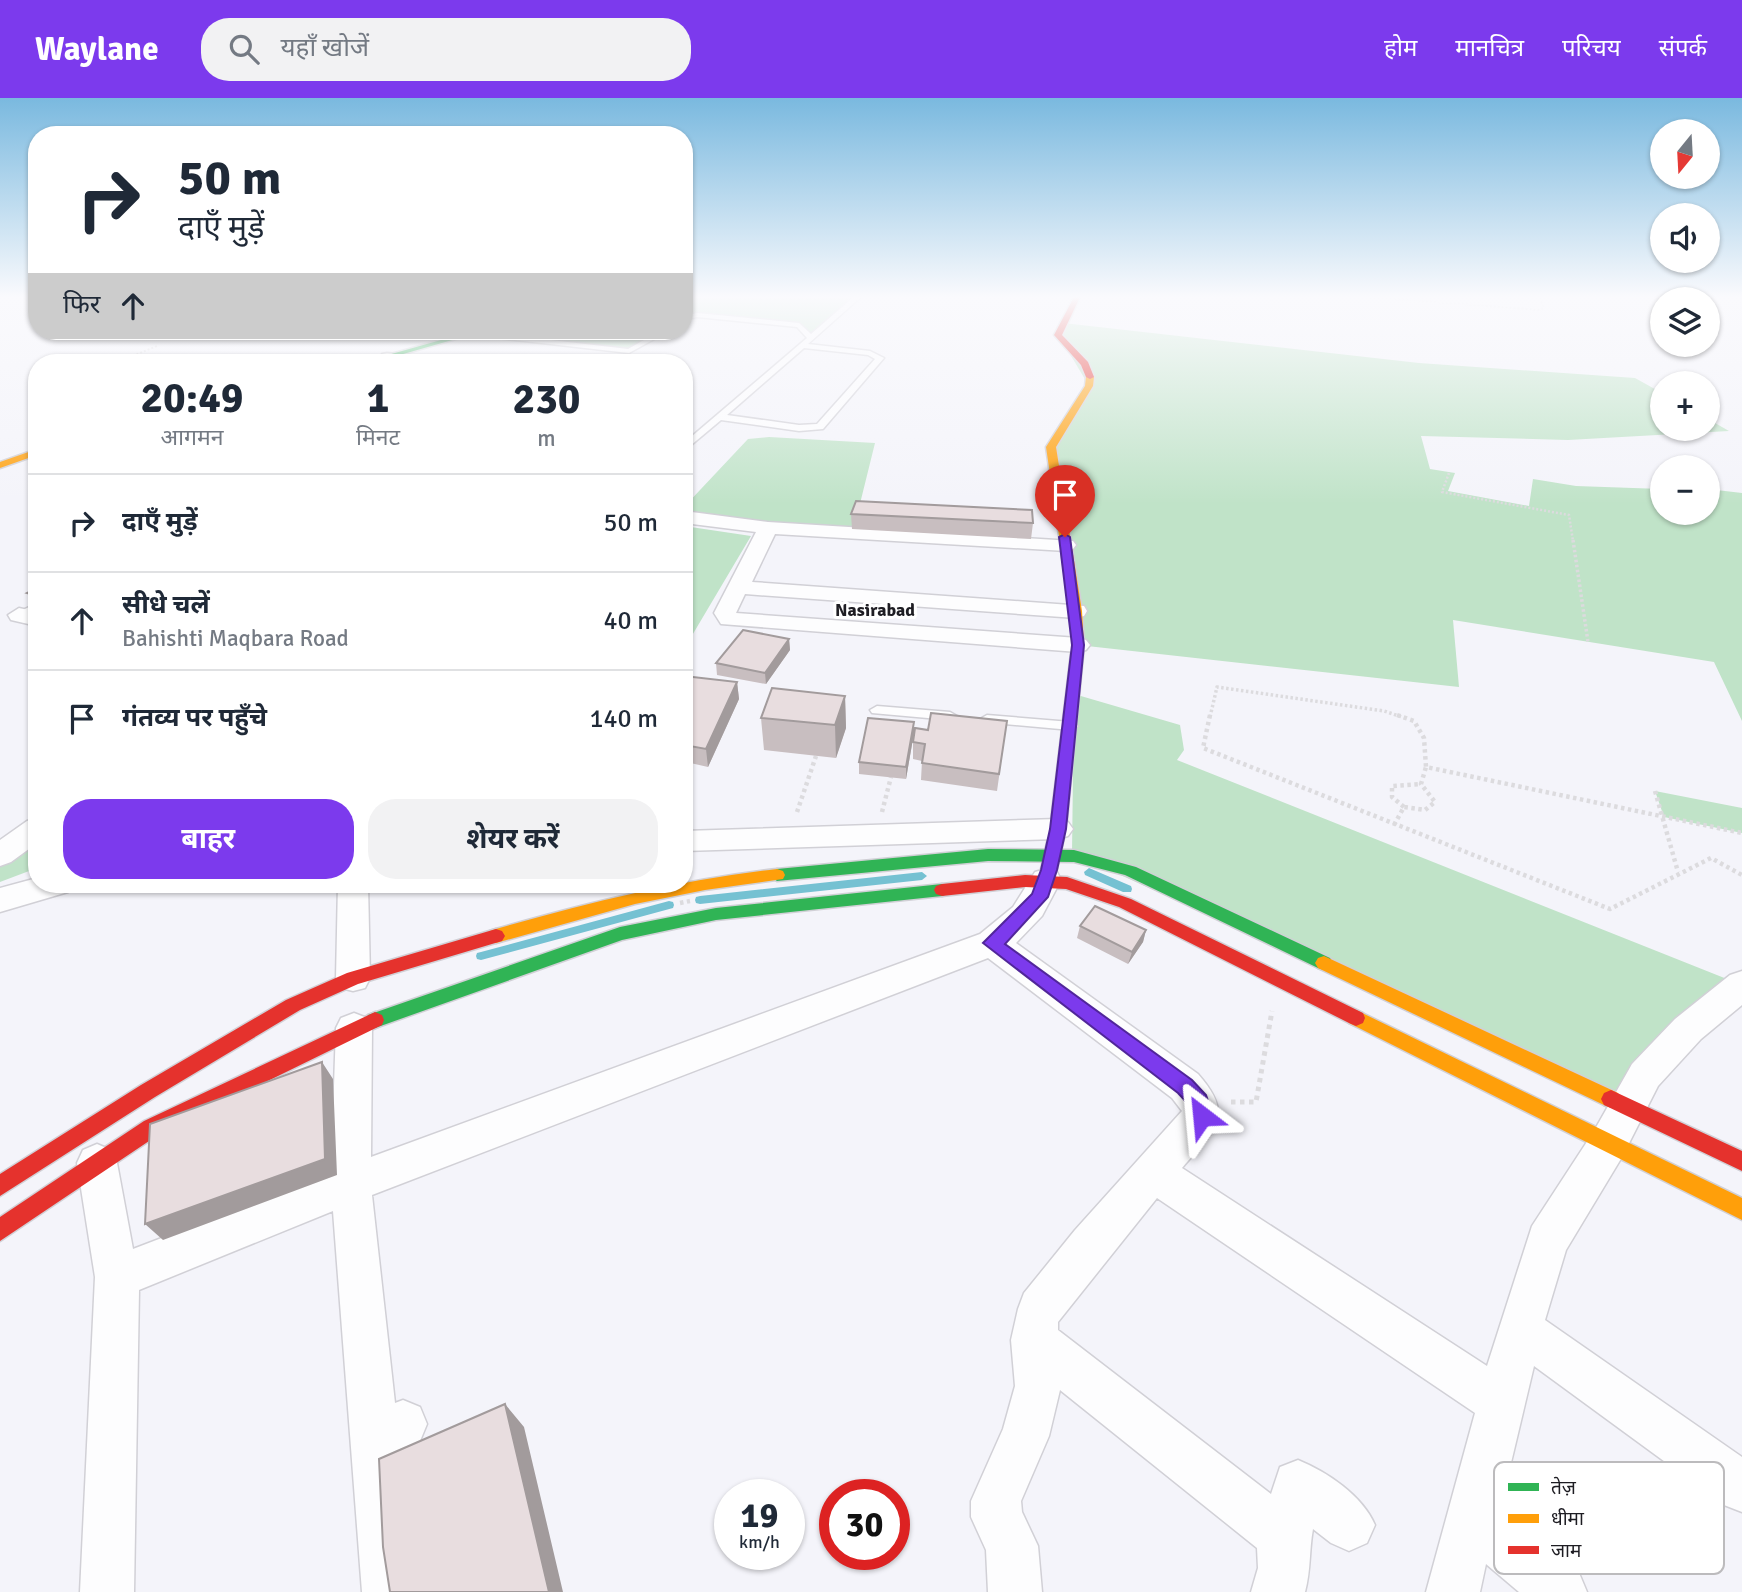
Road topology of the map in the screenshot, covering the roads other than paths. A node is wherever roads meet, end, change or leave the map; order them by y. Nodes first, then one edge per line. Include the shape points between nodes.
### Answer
1 (783, 365) edge
2 (874, 365) edge
3 (1087, 365) edge
4 (719, 418) junction
5 (693, 440) edge
6 (28, 455) edge
7 (0, 465) edge
8 (693, 518) edge
9 (768, 528) junction
10 (1066, 545) junction
11 (737, 587) junction
12 (904, 599) junction
13 (1076, 611) junction
14 (898, 633) junction
15 (1078, 645) junction
16 (877, 710) dead end
17 (1071, 726) junction
18 (28, 835) edge
19 (693, 841) edge
20 (0, 855) edge
21 (1049, 865) junction
22 (28, 892) edge
23 (353, 893) edge
24 (689, 894) junction
25 (0, 900) edge
26 (690, 919) junction
27 (998, 940) junction
28 (1742, 985) edge
29 (354, 1004) junction
30 (129, 1102) junction
31 (1617, 1125) junction
32 (151, 1128) junction
33 (1742, 1161) edge
34 (97, 1163) junction
35 (1153, 1172) junction
36 (351, 1184) junction
37 (0, 1186) edge
38 (1742, 1209) edge
39 (0, 1230) edge
40 (117, 1277) junction
41 (1520, 1329) junction
42 (1034, 1340) junction
43 (1502, 1403) junction
44 (1707, 1462) edge
45 (1724, 1474) edge
46 (1742, 1487) edge
47 (1472, 1519) junction
48 (1349, 1525) dead end
49 (1494, 1537) edge
50 (1281, 1568) edge
51 (1538, 1574) edge
52 (107, 1592) edge
53 (389, 1592) edge
54 (1015, 1592) edge
55 (1453, 1592) edge
56 (1560, 1592) edge

1 - 4 lane
2 - 4 lane via 820,427
3 - 10 street via 1089,386 1051,447
4 - 5 lane
6 - 7 street
8 - 9 street
9 - 10 street
9 - 11 street
10 - 13 street
11 - 12 street
11 - 14 street via 725,613 736,622
12 - 13 street
12 - 14 street
13 - 15 street
14 - 15 street
15 - 17 street
16 - 17 lane
17 - 21 street
18 - 20 street
19 - 21 street via 788,839
21 - 24 street via 978,857
21 - 26 street via 917,890
21 - 27 street
21 - 31 street via 1279,979
21 - 31 street via 1092,858 1130,871
22 - 25 street
23 - 29 street
24 - 26 street
24 - 29 street via 631,900
26 - 29 street
27 - 35 street via 1185,1086 1199,1102 1202,1116
27 - 36 street
28 - 31 street via 1658,1059
29 - 30 street via 316,991
29 - 32 street
29 - 36 street
30 - 32 street
30 - 37 street
31 - 33 street
31 - 38 street
31 - 41 street via 1547,1241
32 - 34 street
34 - 39 street
34 - 40 street
35 - 42 street via 1040,1309
35 - 43 street
36 - 40 street
36 - 53 street via 389,1432
40 - 52 street
41 - 43 street
41 - 44 street
42 - 50 street via 1275,1530
42 - 54 street via 1038,1386 1026,1436 996,1501 997,1517 1012,1546
43 - 47 street
45 - 46 street
47 - 49 street
47 - 55 street
48 - 50 street via 1298,1485
51 - 56 street

